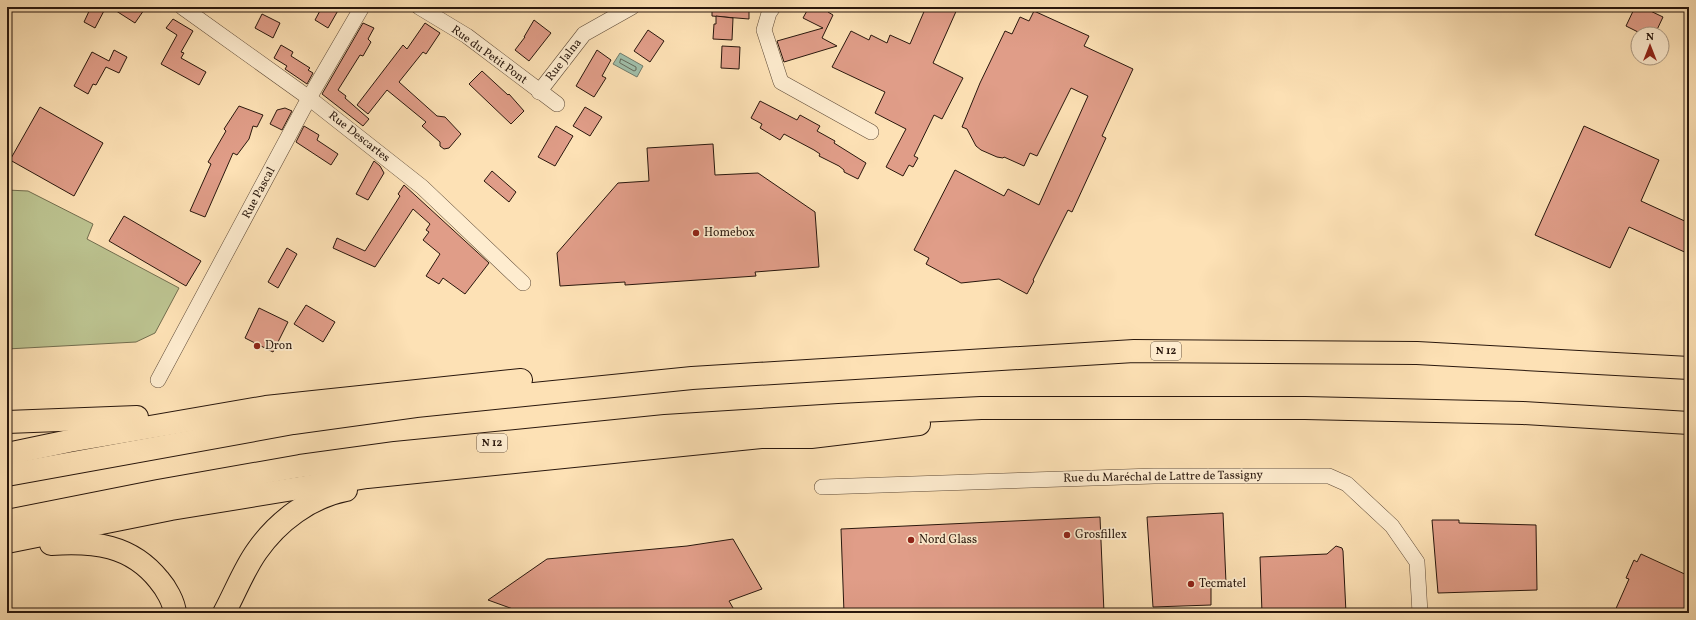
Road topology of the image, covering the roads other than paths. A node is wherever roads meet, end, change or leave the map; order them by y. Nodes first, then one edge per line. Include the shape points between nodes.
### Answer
1 (182, 7) edge
2 (362, 7) edge
3 (419, 7) edge
4 (632, 7) edge
5 (773, 7) edge
6 (539, 92) junction
7 (309, 98) junction
8 (557, 104) dead end
9 (871, 132) dead end
10 (523, 283) dead end
11 (1689, 358) edge
12 (1641, 364) junction
13 (1689, 368) edge
14 (692, 378) junction
15 (158, 380) dead end
16 (981, 408) junction
17 (7, 422) edge
18 (173, 423) junction
19 (1689, 423) edge
20 (7, 454) edge
21 (7, 474) edge
22 (367, 477) junction
23 (822, 487) dead end
24 (7, 521) edge
25 (28, 537) junction
26 (7, 542) edge
27 (175, 613) edge
28 (224, 613) edge
29 (1420, 613) edge

1 - 7 street, Rue Descartes
2 - 7 street, Rue Pascal
3 - 6 street, Rue du Petit Pont via 467,36
4 - 6 street, Rue Jalna via 584,34
5 - 9 street via 764,30 781,82
6 - 8 street, Rue du Petit Pont
7 - 10 street, Rue Descartes via 422,187
7 - 15 street, Rue Pascal
11 - 12 highway via 1660,358
12 - 13 highway, N 12
12 - 14 highway, N 12 via 1417,353 1134,351
14 - 18 highway via 658,368 620,370 266,407
14 - 21 highway, N 12 via 424,406 293,423
16 - 19 highway, N 12 via 1336,409 1523,413
16 - 22 highway via 935,423 811,437 761,437
16 - 24 highway, N 12 via 665,426 395,453 300,466
17 - 18 highway via 155,416
18 - 20 highway
22 - 25 highway via 171,509
22 - 28 highway via 354,488 332,492 305,506 278,525 256,552
23 - 29 street, Rue du Maréchal de Lattre de Tassigny via 1154,476 1329,476 1347,484 1392,526 1417,562
25 - 26 highway
25 - 27 highway via 45,545 78,542 126,552 148,567 165,587

